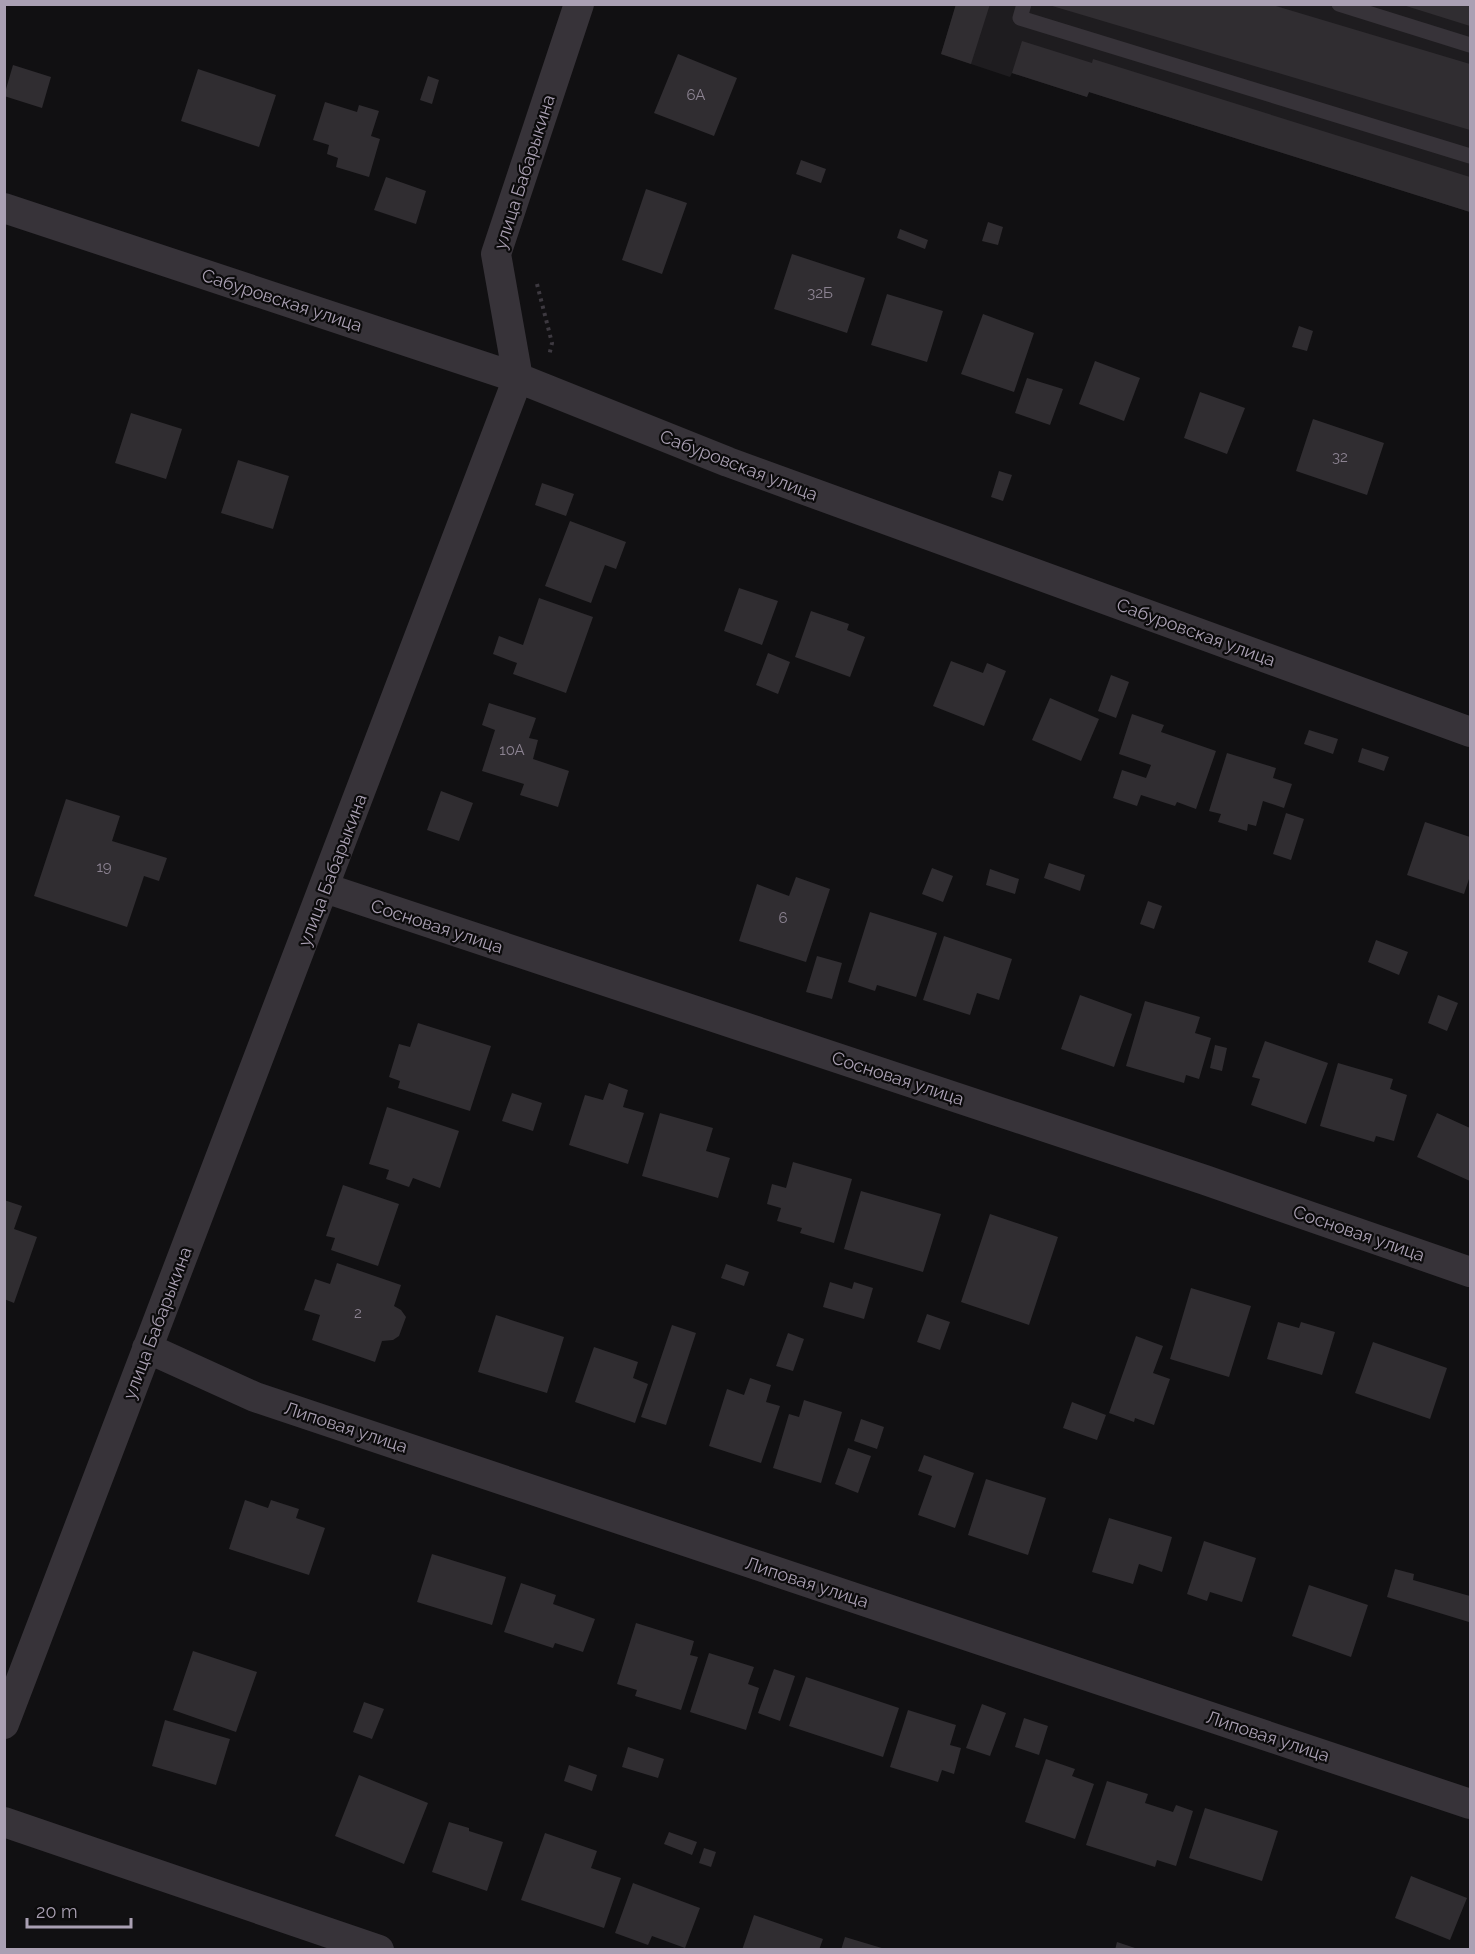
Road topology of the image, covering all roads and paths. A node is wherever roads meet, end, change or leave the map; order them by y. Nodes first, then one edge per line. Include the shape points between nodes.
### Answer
1 (579, 4) edge
2 (1024, 4) edge
3 (1339, 4) edge
4 (1470, 45) edge
5 (1470, 156) edge
6 (4, 208) edge
7 (537, 283) dead end
8 (531, 383) junction
9 (1470, 732) edge
10 (325, 888) junction
11 (1470, 1272) edge
12 (147, 1348) junction
13 (4, 1724) edge
14 (1470, 1804) edge
15 (4, 1822) edge
16 (379, 1950) edge

1 - 8 street, улица Бабарыкина via 496,254
2 - 5 lane via 1020,18
3 - 4 lane
6 - 8 street, Сабуровская улица
7 - 8 path via 552,343
8 - 9 street, Сабуровская улица via 728,462
8 - 10 street, улица Бабарыкина
10 - 11 street, Сосновая улица
10 - 12 street, улица Бабарыкина
12 - 13 street, улица Бабарыкина
12 - 14 street, Липовая улица via 255,1397
15 - 16 street

